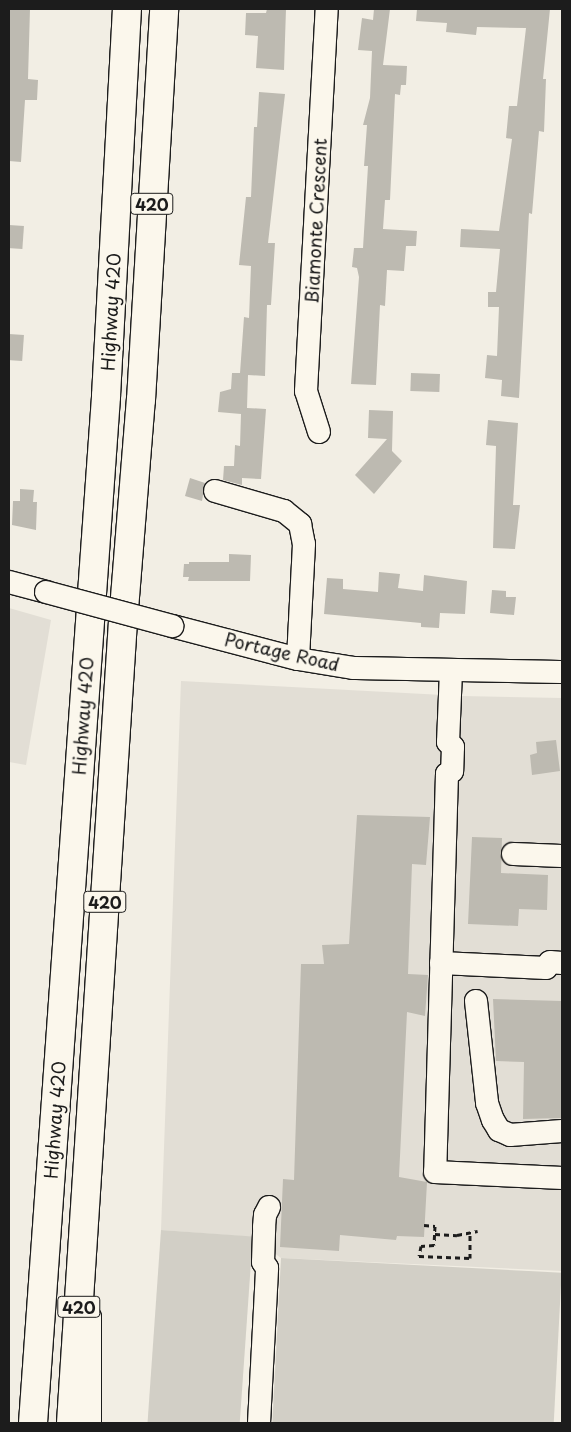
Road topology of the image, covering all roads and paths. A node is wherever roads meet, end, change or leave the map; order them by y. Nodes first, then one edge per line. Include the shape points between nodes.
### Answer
1 (127, 9) edge
2 (164, 9) edge
3 (328, 9) edge
4 (319, 432) dead end
5 (215, 491) dead end
6 (9, 582) edge
7 (298, 659) junction
8 (451, 671) junction
9 (562, 672) edge
10 (513, 854) dead end
11 (562, 856) edge
12 (441, 963) junction
13 (557, 968) edge
14 (476, 1001) dead end
15 (562, 1131) edge
16 (562, 1178) edge
17 (88, 1191) junction
18 (268, 1204) dead end
19 (424, 1225) dead end
20 (478, 1231) dead end
21 (470, 1232) junction
22 (435, 1234) junction
23 (33, 1423) edge
24 (71, 1423) edge
25 (90, 1423) edge
26 (259, 1423) edge

1 - 23 highway, Highway 420 / 420 via 106,396
2 - 17 highway, Highway 420 / 420
3 - 4 street, Biamonte Crescent via 306,392
5 - 7 street via 284,511 300,524 304,544
6 - 7 street, Portage Road, bridge
7 - 8 street, Portage Road via 354,668
8 - 9 street, Portage Road
8 - 12 street via 448,742 453,747 452,771 447,774
10 - 11 street
12 - 13 street
12 - 16 street via 435,1172
14 - 15 street via 487,1103 496,1125 510,1135
17 - 24 highway, Highway 420 / 420
17 - 25 street
18 - 26 street via 263,1262 267,1268
19 - 22 path via 435,1226
20 - 21 path
21 - 22 path
21 - 22 path via 470,1258 419,1256 420,1246 434,1245

